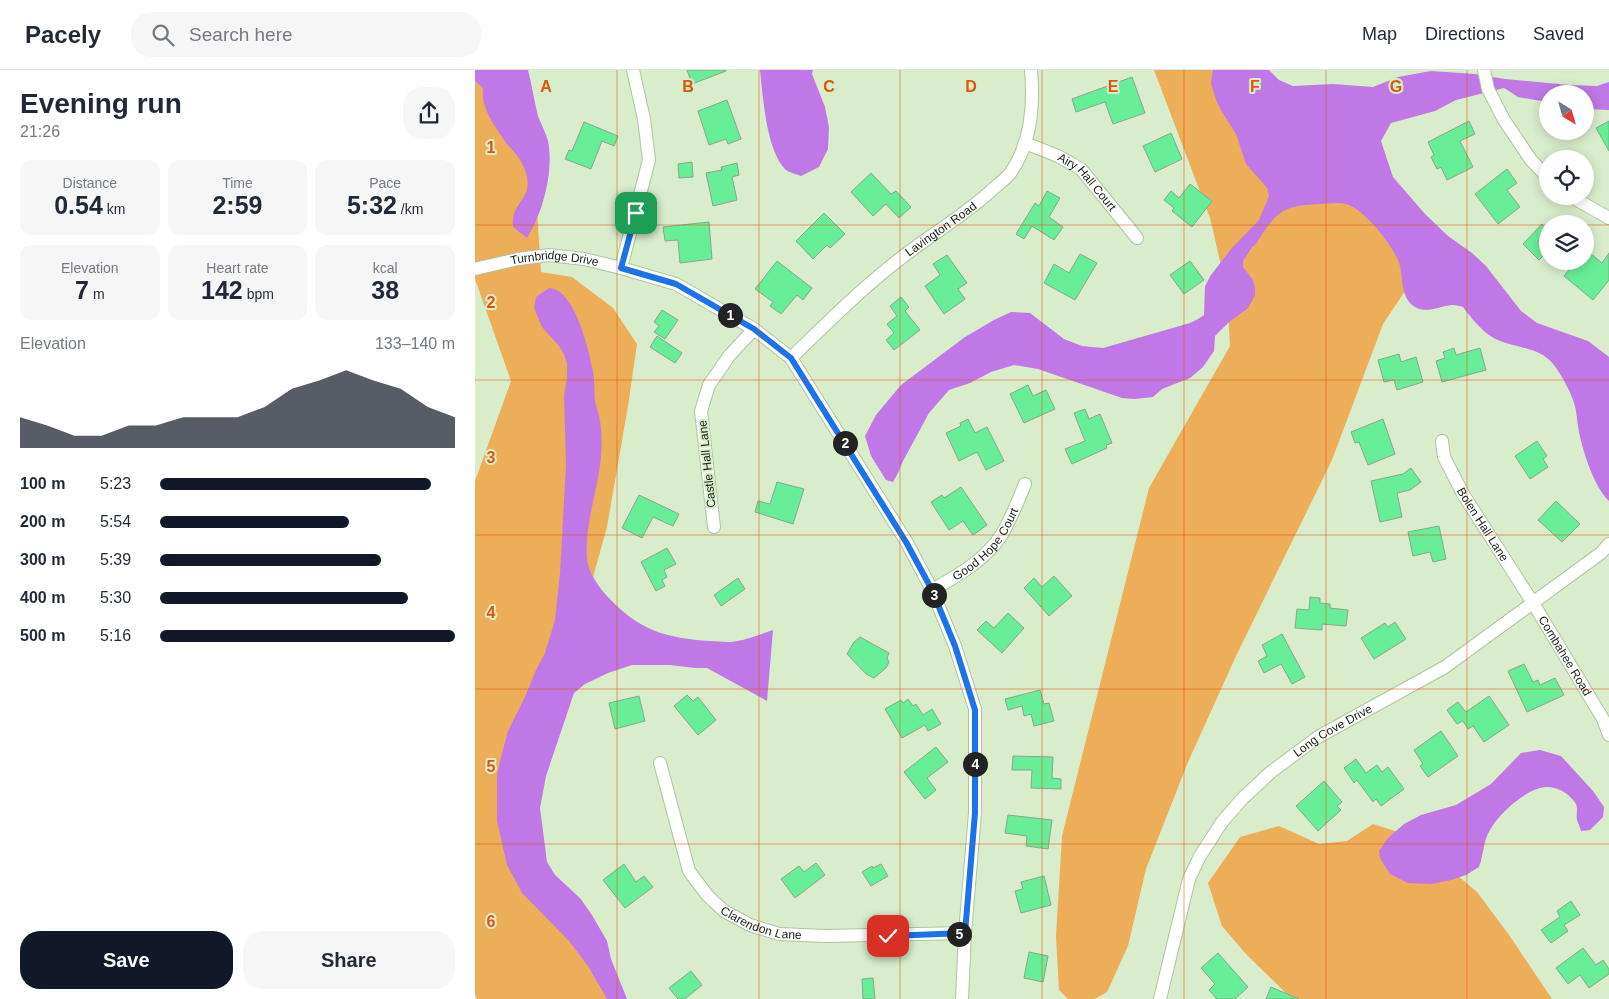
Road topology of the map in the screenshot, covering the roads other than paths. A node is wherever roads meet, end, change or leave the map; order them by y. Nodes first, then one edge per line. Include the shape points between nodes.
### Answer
1 (633, 70) edge
2 (1031, 70) edge
3 (1484, 70) edge
4 (1025, 142) junction
5 (1539, 168) edge
6 (1586, 205) edge
7 (1609, 218) edge
8 (1137, 238) dead end
9 (621, 268) junction
10 (475, 269) edge
11 (754, 329) junction
12 (791, 358) junction
13 (1442, 441) dead end
14 (1025, 484) dead end
15 (714, 527) dead end
16 (1609, 544) edge
17 (932, 590) junction
18 (1533, 603) junction
19 (1609, 735) edge
20 (660, 763) dead end
21 (965, 933) junction
22 (962, 999) edge
23 (1160, 999) edge

1 - 9 street via 649,160
2 - 4 street, Lavington Road via 1033,94
3 - 5 street via 1487,89 1504,120
4 - 8 street, Airy Hall Court via 1081,169
4 - 12 street, Lavington Road via 1010,173 851,300
6 - 7 street
9 - 10 street, Turnbridge Drive via 549,255
9 - 11 street, Turnbridge Drive via 676,284
11 - 12 street, Turnbridge Drive
11 - 15 street, Castle Hall Lane via 729,356 709,385 701,410
12 - 17 street, Turnbridge Drive via 906,542
13 - 18 street, Bolen Hall Lane via 1444,457 1463,494
14 - 17 street, Good Hope Court via 1001,536 963,572
16 - 18 street, Long Cove Drive
17 - 21 street, Turnbridge Drive via 955,646 975,710 975,813
18 - 19 street, Combahee Road via 1603,719
18 - 23 street, Long Cove Drive via 1445,667 1317,737 1243,798 1200,856 1189,879
20 - 21 street, Clarendon Lane via 689,871 723,911 750,925 779,934
21 - 22 street, Turnbridge Drive

